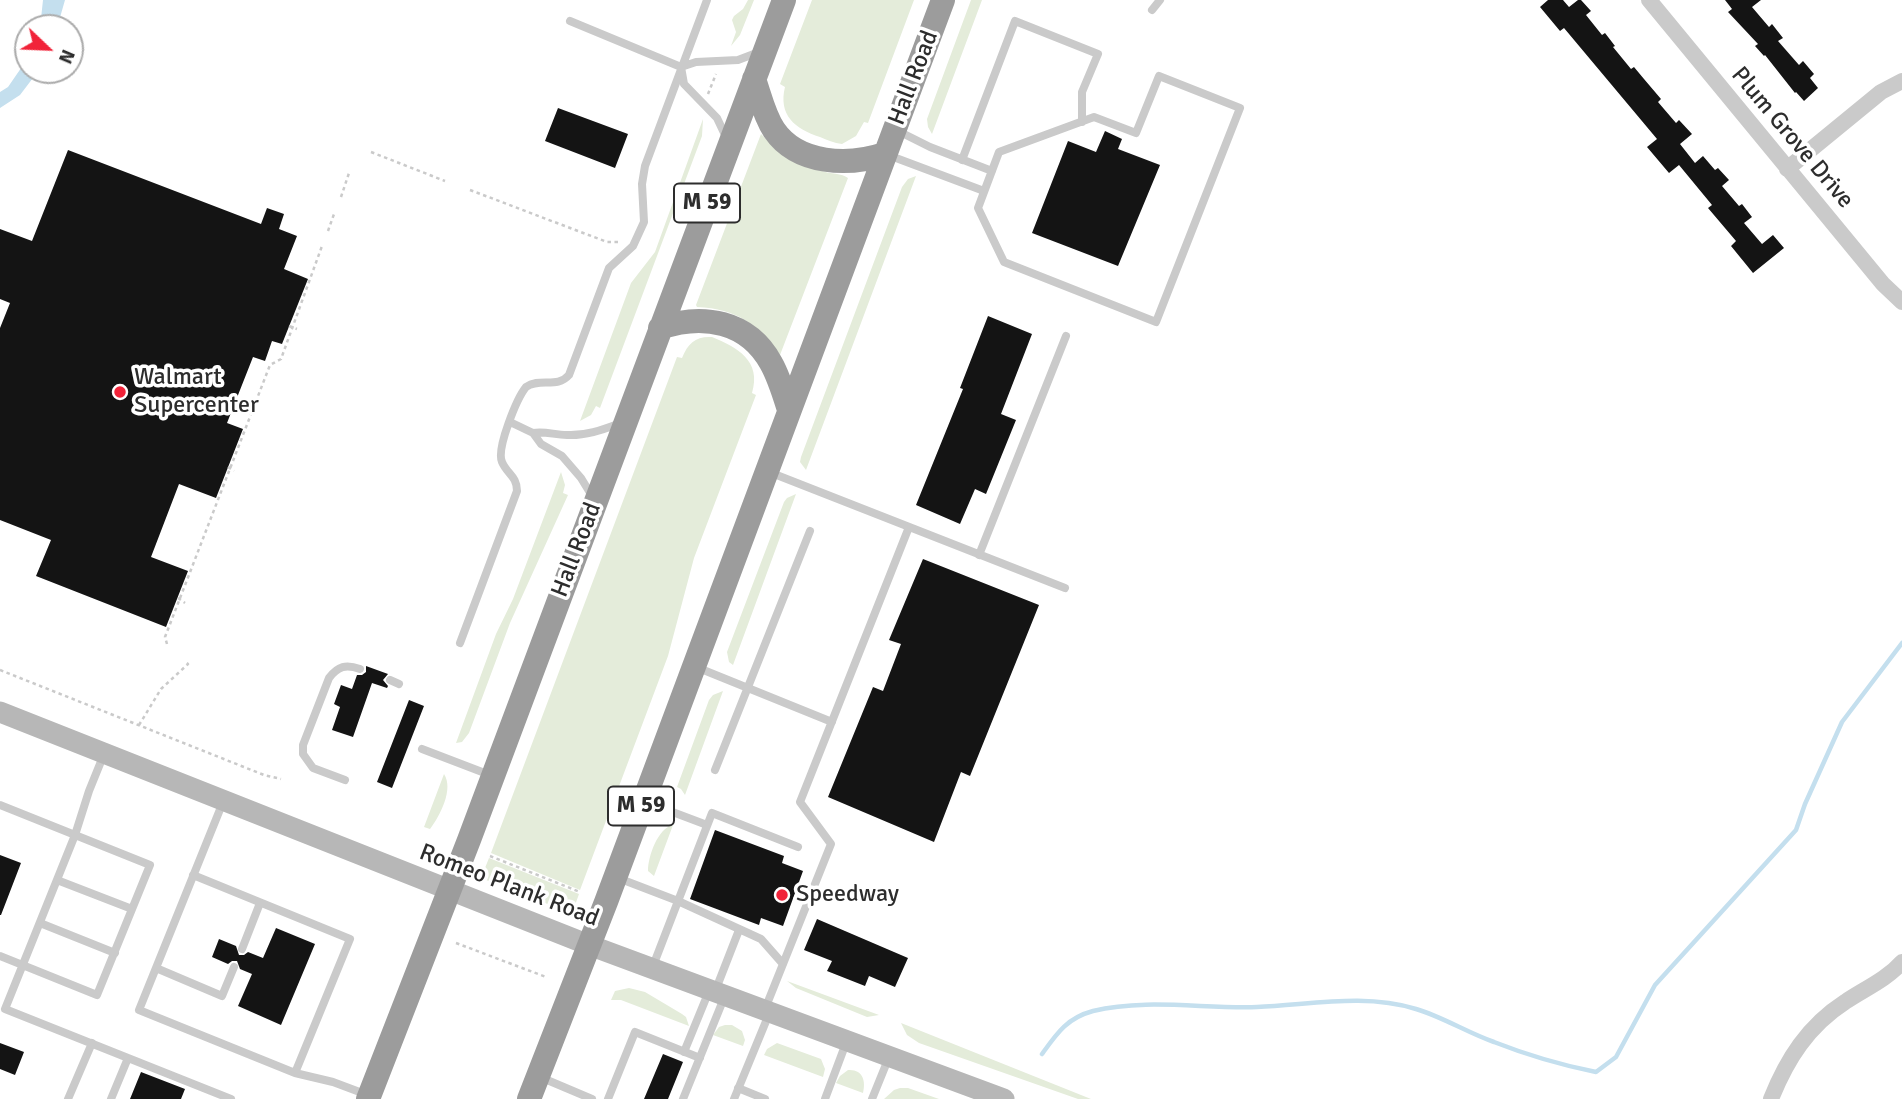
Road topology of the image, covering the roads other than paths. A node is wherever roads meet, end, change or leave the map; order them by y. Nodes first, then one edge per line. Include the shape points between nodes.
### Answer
1 (707, 0) edge
2 (784, 0) edge
3 (943, 0) edge
4 (1160, 0) edge
5 (1648, 0) edge
6 (1152, 10) dead end
7 (570, 21) dead end
8 (765, 50) junction
9 (681, 67) junction
10 (754, 79) junction
11 (1902, 81) edge
12 (1082, 122) junction
13 (894, 129) junction
14 (729, 143) junction
15 (885, 155) junction
16 (962, 160) junction
17 (1787, 169) junction
18 (992, 171) junction
19 (984, 191) junction
20 (1902, 302) edge
21 (660, 328) junction
22 (1066, 335) dead end
23 (789, 410) junction
24 (625, 421) junction
25 (510, 422) junction
26 (533, 433) junction
27 (767, 471) junction
28 (596, 501) junction
29 (909, 527) junction
30 (810, 531) dead end
31 (979, 555) junction
32 (1065, 588) dead end
33 (460, 643) dead end
34 (694, 666) junction
35 (360, 669) dead end
36 (390, 680) dead end
37 (399, 684) dead end
38 (747, 688) junction
39 (0, 712) edge
40 (832, 722) junction
41 (422, 749) dead end
42 (104, 754) junction
43 (715, 770) dead end
44 (493, 776) junction
45 (345, 780) dead end
46 (643, 801) junction
47 (223, 802) junction
48 (0, 805) edge
49 (707, 825) junction
50 (75, 835) junction
51 (798, 847) dead end
52 (193, 875) junction
53 (614, 877) junction
54 (57, 880) junction
55 (449, 890) junction
56 (678, 901) junction
57 (260, 903) junction
58 (132, 909) junction
59 (40, 923) junction
60 (739, 930) junction
61 (589, 945) junction
62 (242, 949) dead end
63 (114, 953) junction
64 (0, 957) edge
65 (1902, 962) edge
66 (783, 964) junction
67 (22, 965) junction
68 (234, 967) dead end
69 (156, 968) junction
70 (652, 969) junction
71 (716, 994) junction
72 (2, 1008) edge
73 (767, 1012) junction
74 (846, 1041) junction
75 (92, 1043) junction
76 (684, 1052) junction
77 (889, 1057) junction
78 (128, 1058) junction
79 (700, 1058) junction
80 (295, 1073) junction
81 (533, 1088) edge
82 (738, 1088) junction
83 (369, 1097) edge
84 (68, 1099) edge
85 (111, 1099) edge
86 (231, 1099) edge
87 (592, 1099) edge
88 (608, 1099) edge
89 (683, 1099) edge
90 (734, 1099) edge
91 (765, 1099) edge
92 (825, 1099) edge
93 (872, 1099) edge
94 (1004, 1099) edge
95 (1771, 1099) edge

1 - 9 lane
2 - 8 highway, Hall Road / M 59
3 - 13 highway, Hall Road / M 59
4 - 6 lane
5 - 17 street, Plum Grove Drive
7 - 9 lane
8 - 9 lane via 738,60
8 - 10 highway, Hall Road / M 59
9 - 14 lane via 684,84 717,118
9 - 25 lane via 645,166 644,222 633,246 609,268 569,374 558,383 526,387
10 - 14 highway, Hall Road / M 59
10 - 15 highway via 772,127 792,147 836,162
11 - 17 street via 1881,92
12 - 16 lane via 1082,92 1098,54 1015,21
12 - 18 lane via 999,152
12 - 19 lane via 1094,117 1136,133 1159,76 1240,107 1156,322 1003,262 978,208
13 - 15 highway, Hall Road / M 59
13 - 16 lane
14 - 21 highway, Hall Road / M 59
15 - 19 lane
15 - 23 highway, Hall Road / M 59
16 - 18 lane
17 - 20 street, Plum Grove Drive
18 - 19 lane
21 - 23 highway via 701,319 746,335 771,362
21 - 24 highway, Hall Road / M 59
22 - 31 lane
23 - 27 highway, Hall Road / M 59
24 - 26 lane via 583,435
24 - 28 highway, Hall Road / M 59
25 - 26 lane
25 - 33 lane via 500,453 515,477 517,491
26 - 28 lane via 570,465
27 - 29 lane
27 - 34 highway, Hall Road / M 59
28 - 44 highway, Hall Road / M 59
29 - 31 lane
29 - 40 lane
30 - 38 lane
31 - 32 lane
34 - 38 lane
34 - 46 highway, Hall Road / M 59
35 - 45 lane via 345,666 328,678 303,745 303,754 313,768
36 - 37 lane
38 - 40 lane
38 - 43 lane
39 - 42 main road, Romeo Plank Road
40 - 66 lane via 800,803 831,844
41 - 44 lane
42 - 47 main road, Romeo Plank Road
42 - 50 lane
44 - 55 highway, Hall Road / M 59
46 - 49 lane
46 - 53 highway, Hall Road / M 59
47 - 52 lane
47 - 55 main road, Romeo Plank Road
48 - 50 lane
49 - 51 lane via 712,813
49 - 56 lane
50 - 54 lane
50 - 58 lane via 150,865
52 - 57 lane
52 - 69 lane
53 - 56 lane
53 - 61 highway, Hall Road / M 59
54 - 58 lane
54 - 59 lane
55 - 61 main road, Romeo Plank Road
55 - 83 highway, Hall Road / M 59
56 - 60 lane
56 - 70 lane
57 - 62 lane
57 - 80 lane via 350,939
58 - 63 lane
59 - 63 lane
59 - 67 lane
60 - 66 lane via 761,939
60 - 71 lane
61 - 70 main road, Romeo Plank Road
61 - 81 highway, Hall Road / M 59
63 - 67 lane via 97,995
64 - 67 lane
65 - 95 street via 1811,1029 1786,1065
66 - 73 lane
67 - 72 lane
68 - 69 lane via 222,996
69 - 80 lane via 139,1010
70 - 71 main road, Romeo Plank Road
71 - 73 main road, Romeo Plank Road
71 - 76 lane
71 - 79 lane
72 - 75 lane
73 - 74 main road, Romeo Plank Road
73 - 82 lane
74 - 77 main road, Romeo Plank Road
74 - 92 lane
75 - 78 lane
75 - 84 lane
76 - 79 lane
76 - 88 lane via 635,1032
77 - 93 lane
77 - 94 main road, Romeo Plank Road
78 - 85 lane
78 - 86 lane
79 - 89 lane
80 - 83 lane
81 - 87 lane
82 - 90 lane
82 - 91 lane

